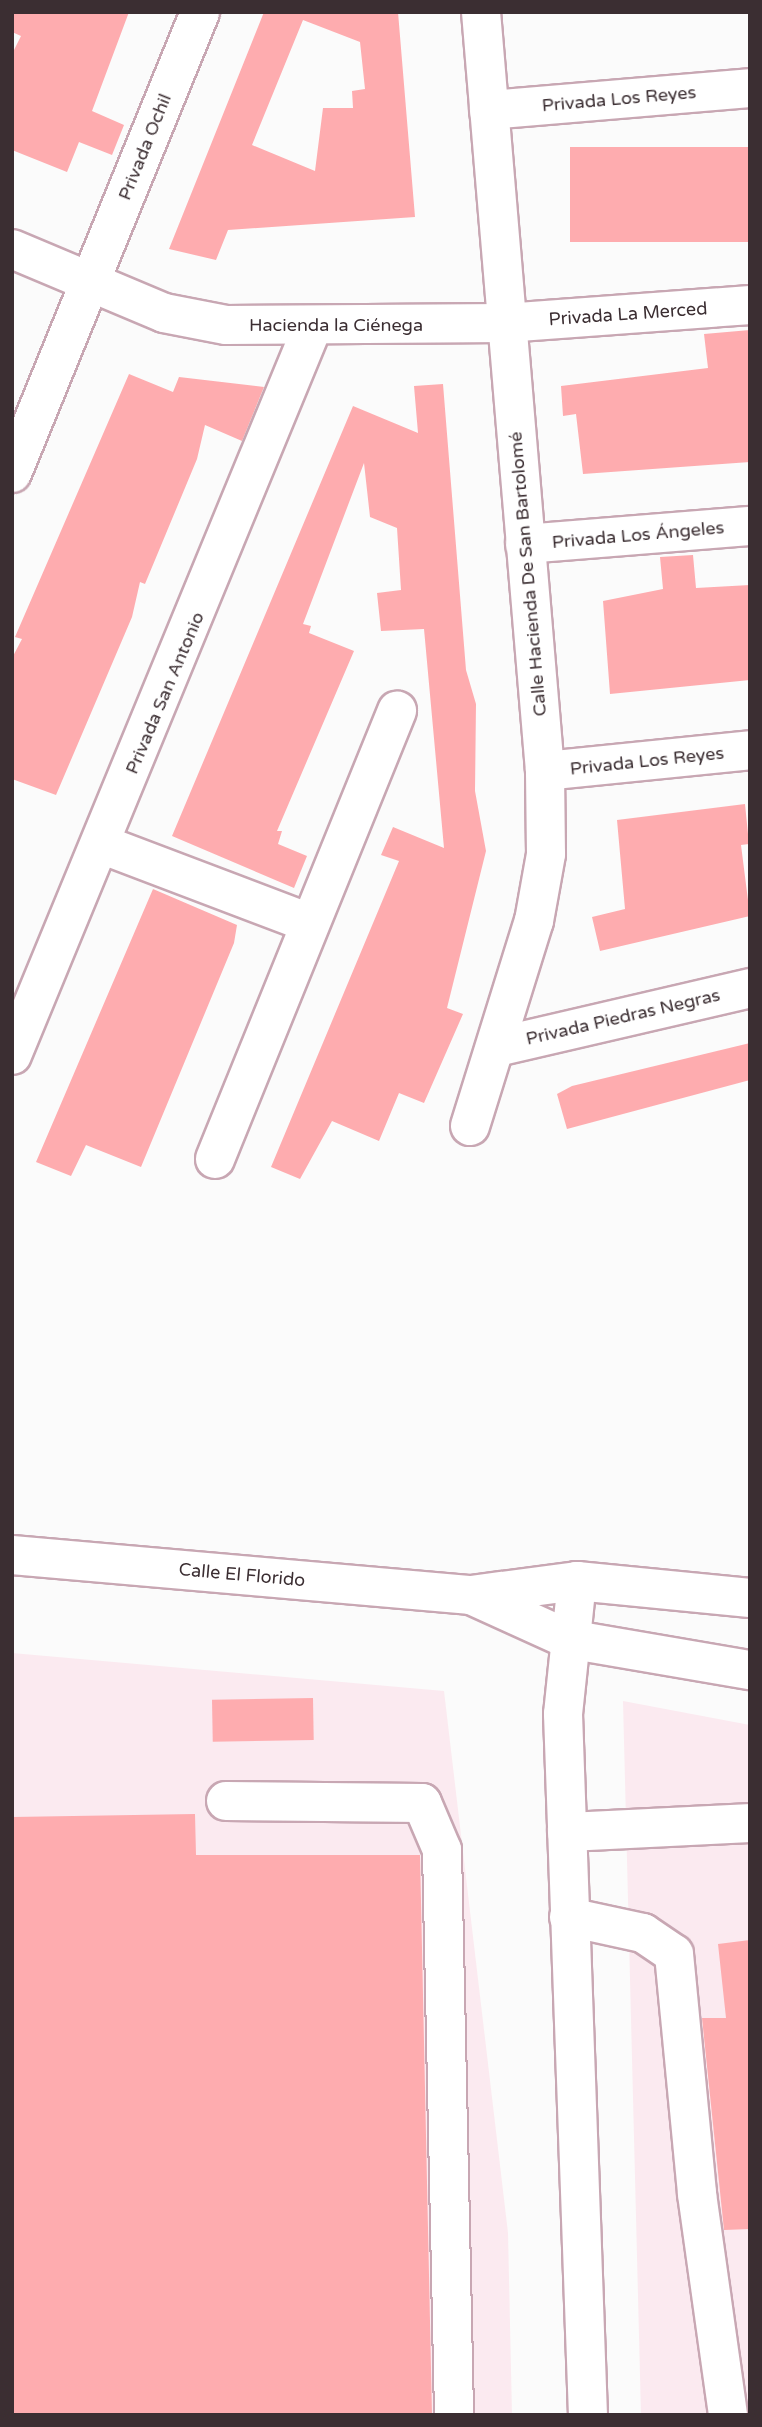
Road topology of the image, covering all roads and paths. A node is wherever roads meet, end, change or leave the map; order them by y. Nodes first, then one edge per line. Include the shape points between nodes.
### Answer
1 (200, 12) edge
2 (481, 12) edge
3 (750, 88) edge
4 (489, 110) junction
5 (12, 249) edge
6 (91, 283) junction
7 (750, 305) edge
8 (505, 323) junction
9 (312, 328) junction
10 (12, 473) edge
11 (750, 526) edge
12 (525, 544) junction
13 (397, 710) dead end
14 (750, 750) edge
15 (545, 771) junction
16 (101, 844) junction
17 (309, 923) junction
18 (750, 988) edge
19 (497, 1047) junction
20 (12, 1055) edge
21 (470, 1126) dead end
22 (215, 1159) dead end
23 (12, 1555) edge
24 (577, 1581) junction
25 (471, 1595) junction
26 (750, 1598) edge
27 (568, 1639) junction
28 (750, 1671) edge
29 (226, 1801) dead end
30 (750, 1823) edge
31 (567, 1832) junction
32 (569, 1917) junction
33 (454, 2415) edge
34 (588, 2415) edge
35 (728, 2415) edge

1 - 6 street, Privada Ochil
2 - 4 street, Calle Hacienda De San Bartolomé
3 - 4 street, Privada Los Reyes
4 - 8 street, Calle Hacienda De San Bartolomé
5 - 6 street, Hacienda la Ciénega
6 - 9 street, Hacienda la Ciénega via 164,313 226,325
6 - 10 street, Privada Ochil
7 - 8 street, Privada La Merced
8 - 9 street, Hacienda la Ciénega
8 - 12 street, Calle Hacienda De San Bartolomé
9 - 16 street, Privada San Antonio
11 - 12 street, Privada Los Ángeles
12 - 15 street, Calle Hacienda De San Bartolomé
13 - 17 street
14 - 15 street, Privada Los Reyes
15 - 19 street, Calle Hacienda De San Bartolomé via 543,884
16 - 17 street
16 - 20 street, Privada San Antonio
17 - 22 street
18 - 19 street, Privada Piedras Negras
19 - 21 street, Calle Hacienda De San Bartolomé
23 - 25 street, Calle El Florido
24 - 25 street, Calle El Florido
24 - 26 street, Calle El Florido
24 - 27 street
25 - 27 street, Calle El Florido
27 - 28 street, Calle El Florido
27 - 31 street
29 - 33 street via 422,1803 442,1850
30 - 31 street
31 - 32 street
32 - 34 street
32 - 35 street via 642,1933 674,1954 697,2194

